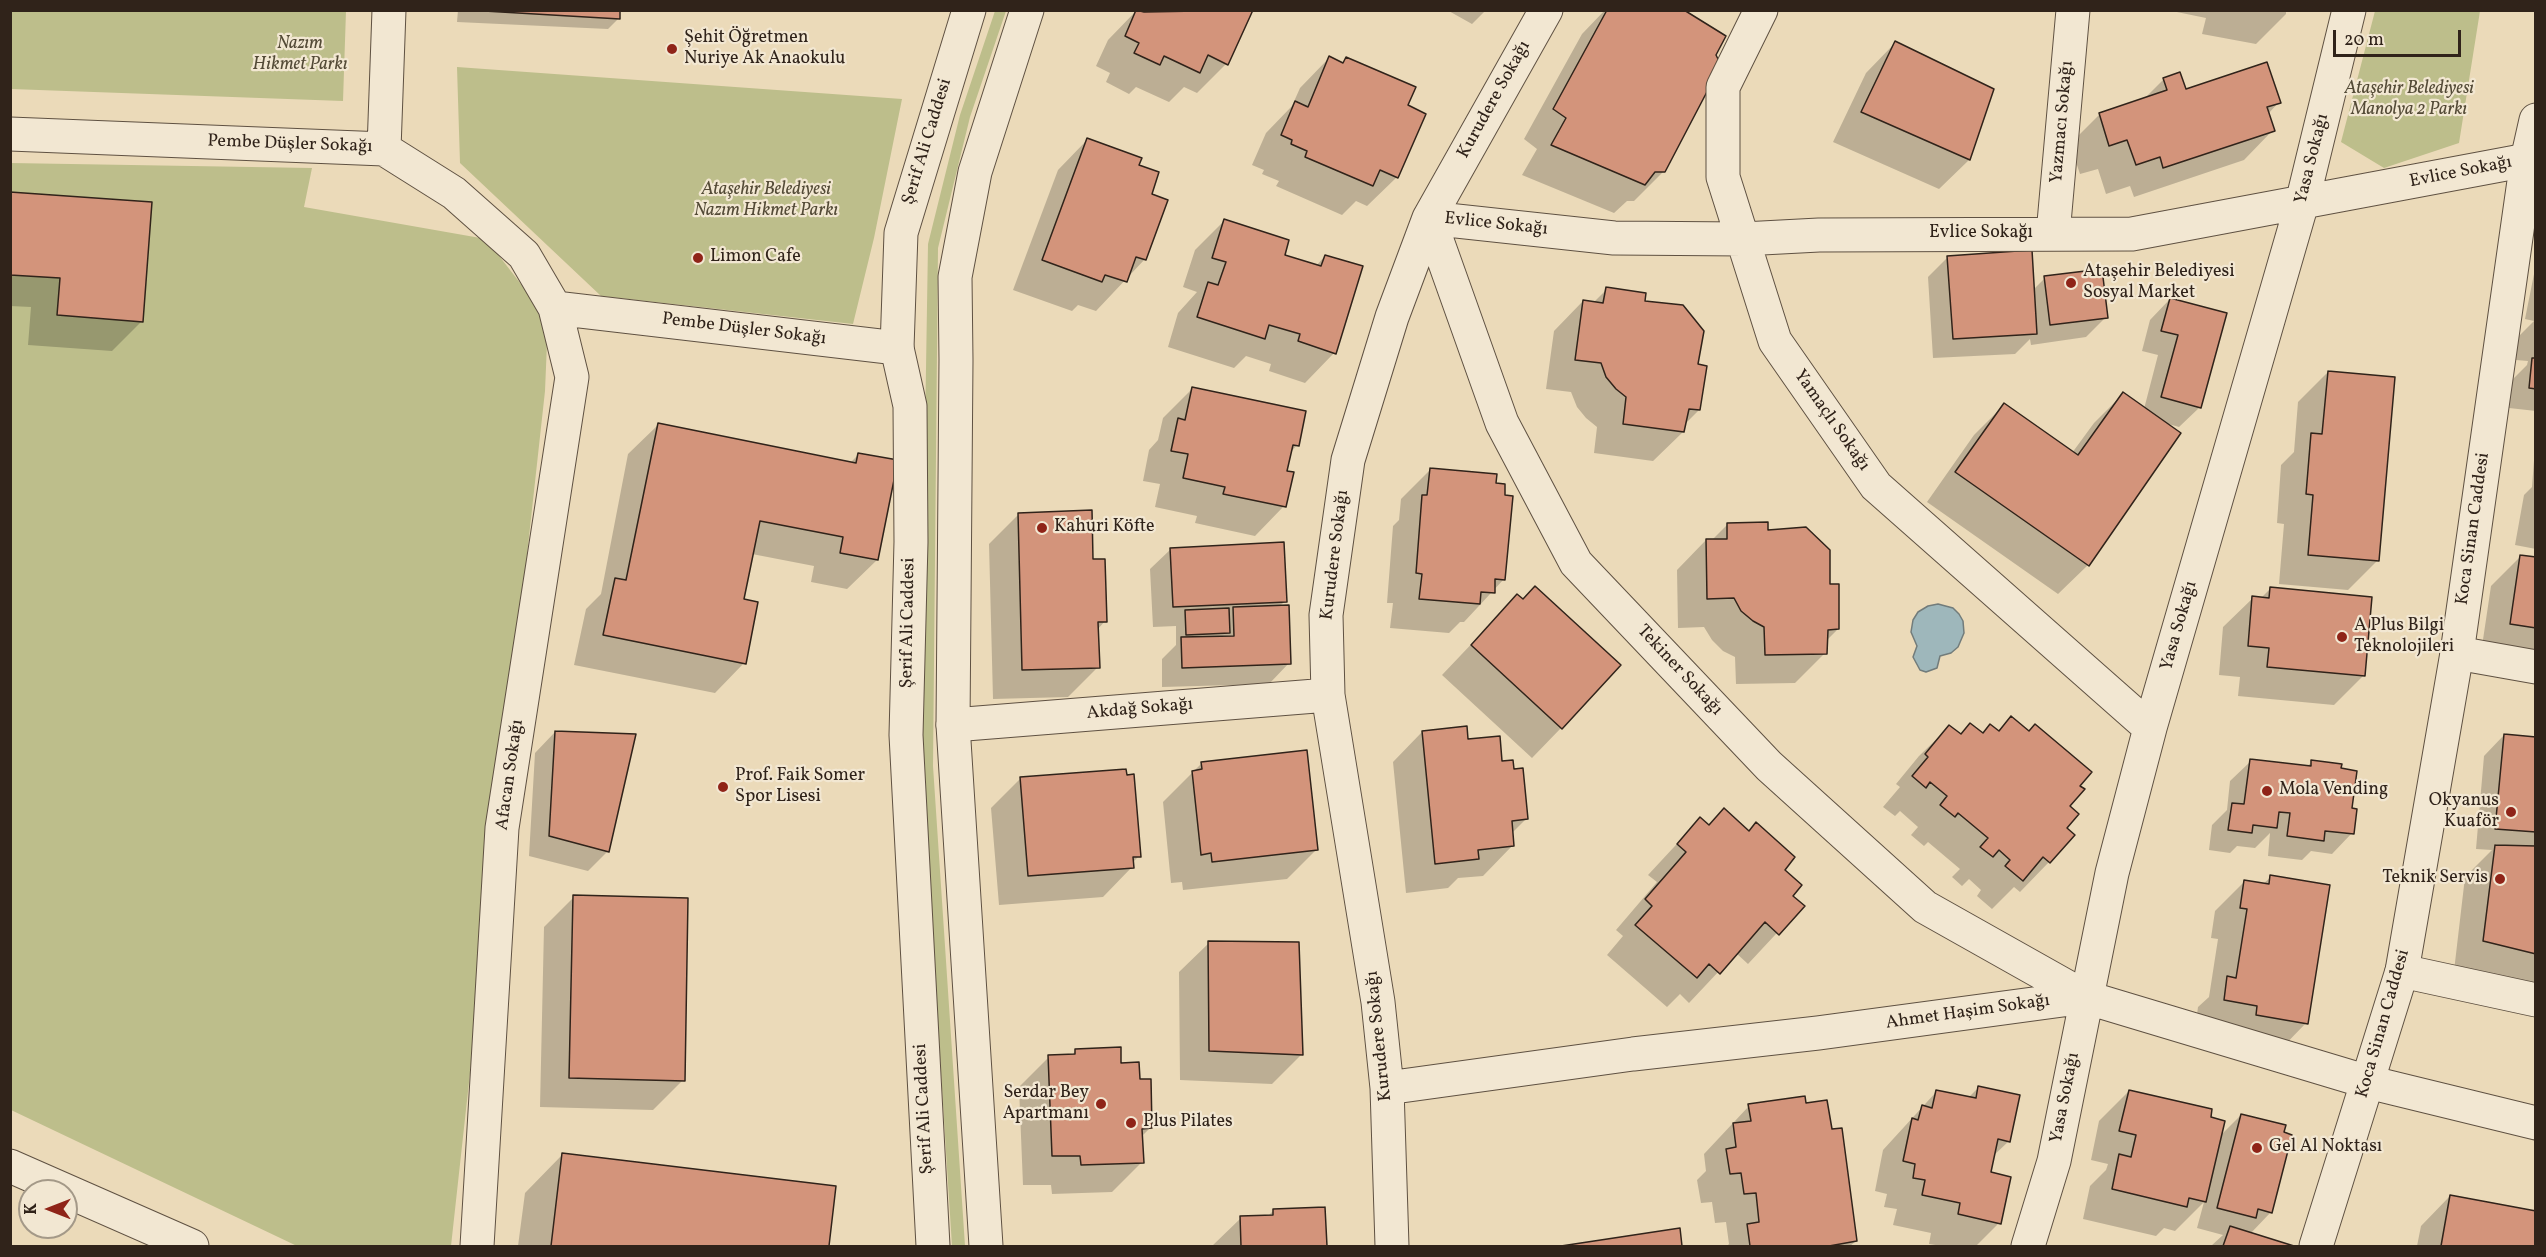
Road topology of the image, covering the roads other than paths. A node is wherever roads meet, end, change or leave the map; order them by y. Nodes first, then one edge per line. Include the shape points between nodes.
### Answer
1 (388, 10) edge
2 (969, 10) edge
3 (1027, 10) edge
4 (1546, 10) edge
5 (1761, 10) edge
6 (2073, 10) edge
7 (2349, 10) edge
8 (2535, 120) edge
9 (10, 134) edge
10 (384, 148) junction
11 (2527, 160) junction
12 (2302, 203) junction
13 (1429, 218) junction
14 (2053, 234) junction
15 (1743, 239) junction
16 (555, 308) junction
17 (897, 348) junction
18 (2457, 652) junction
19 (2535, 667) edge
20 (1328, 694) junction
21 (952, 725) junction
22 (2150, 729) junction
23 (2402, 971) junction
24 (2085, 997) junction
25 (2535, 1000) edge
26 (2368, 1082) junction
27 (1388, 1088) junction
28 (2535, 1123) edge
29 (10, 1166) edge
30 (192, 1246) edge
31 (477, 1246) edge
32 (933, 1246) edge
33 (986, 1246) edge
34 (1392, 1246) edge
35 (2028, 1246) edge
36 (2316, 1246) edge

1 - 10 street
2 - 17 street, Şerif Ali Caddesi via 901,233
3 - 21 street via 975,172 955,277
4 - 13 street, Kurudere Sokağı
5 - 15 street, Yamaçlı Sokağı via 1723,87 1723,177
6 - 14 street, Yazmacı Sokağı
7 - 12 street, Yasa Sokağı
8 - 11 street, Koca Sinan Caddesi
9 - 10 street, Pembe Düşler Sokağı
10 - 16 street, Pembe Düşler Sokağı via 454,193 524,255
11 - 12 street, Evlice Sokağı
11 - 18 street, Koca Sinan Caddesi
12 - 14 street, Evlice Sokağı via 2132,234
12 - 22 street, Yasa Sokağı
13 - 15 street, Evlice Sokağı via 1614,238
13 - 20 street, Kurudere Sokağı via 1392,317 1348,460 1326,615
13 - 24 street, Tekiner Sokağı via 1502,423 1576,563 1769,766 1925,907
14 - 15 street, Evlice Sokağı
15 - 22 street, Yamaçlı Sokağı via 1775,341 1876,486
16 - 17 street, Pembe Düşler Sokağı
16 - 31 street, Afacan Sokağı via 572,377 502,828
17 - 32 street, Şerif Ali Caddesi via 910,406 906,735
18 - 19 street
18 - 23 street, Koca Sinan Caddesi
20 - 21 street, Akdağ Sokağı
20 - 27 street, Kurudere Sokağı via 1378,1002
21 - 33 street
22 - 24 street, Yasa Sokağı
23 - 25 street
23 - 26 street, Koca Sinan Caddesi
24 - 26 street, Ahmet Haşim Sokağı
24 - 27 street, Ahmet Haşim Sokağı
24 - 35 street, Yasa Sokağı via 2054,1161
26 - 28 street, Ahmet Haşim Sokağı
26 - 36 street, Koca Sinan Caddesi
27 - 34 street, Kurudere Sokağı
29 - 30 street

